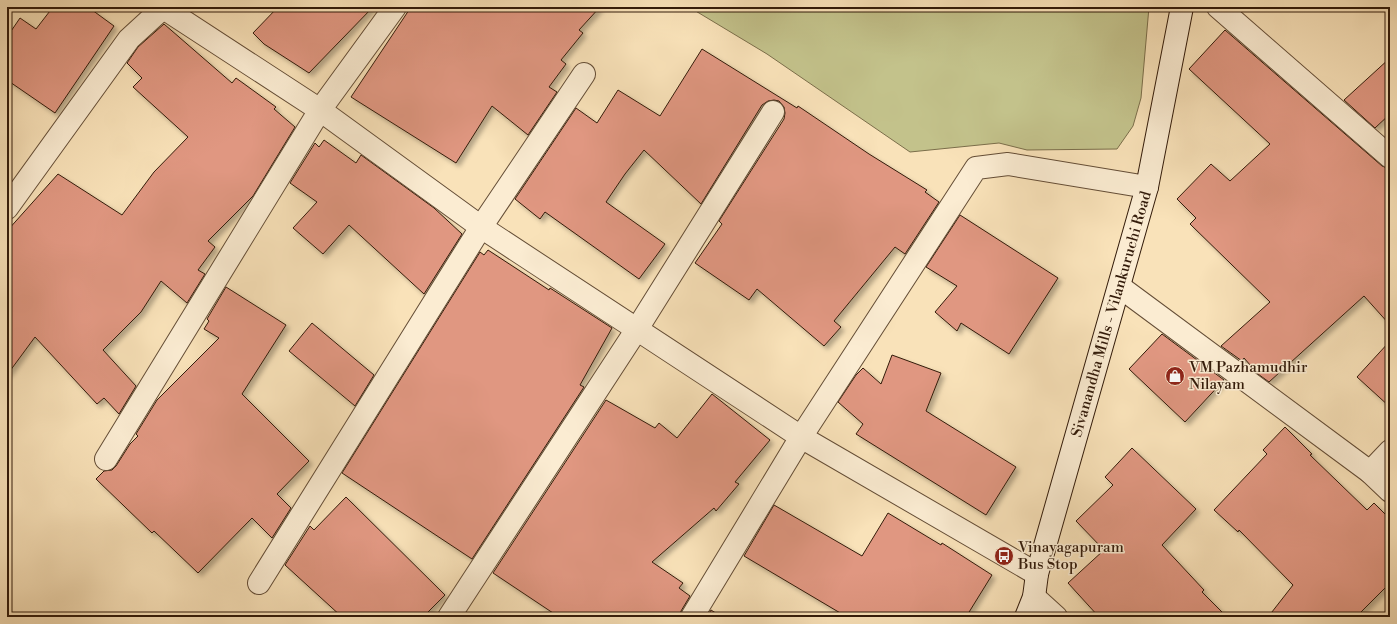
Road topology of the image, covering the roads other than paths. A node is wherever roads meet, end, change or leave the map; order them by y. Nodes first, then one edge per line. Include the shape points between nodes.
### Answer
1 (164, 7) edge
2 (394, 7) edge
3 (1182, 7) edge
4 (1218, 7) edge
5 (584, 74) dead end
6 (320, 110) junction
7 (773, 112) dead end
8 (1388, 151) edge
9 (1147, 187) junction
10 (7, 208) edge
11 (481, 227) junction
12 (1120, 287) junction
13 (637, 329) junction
14 (801, 437) junction
15 (1390, 451) edge
16 (106, 459) dead end
17 (1370, 472) junction
18 (1390, 491) edge
19 (1037, 574) junction
20 (259, 583) dead end
21 (1034, 597) junction
22 (449, 617) edge
23 (692, 617) edge
24 (1026, 617) edge
25 (1056, 617) edge

1 - 6 street
1 - 10 street via 130,39
2 - 6 street
3 - 9 street, Sivanandha Mills - Vilankuruchi Road
4 - 8 street
5 - 11 street
6 - 11 street
6 - 16 street
7 - 13 street
9 - 12 street, Sivanandha Mills - Vilankuruchi Road
9 - 14 street via 1008,164 976,168
11 - 13 street
11 - 20 street
12 - 17 street
12 - 19 street, Sivanandha Mills - Vilankuruchi Road
13 - 14 street
13 - 22 street
14 - 19 street
14 - 23 street
15 - 17 street
17 - 18 street
19 - 21 street, Sivanandha Mills - Vilankuruchi Road
21 - 24 street, Sivanandha Mills - Vilankuruchi Road
21 - 25 street

